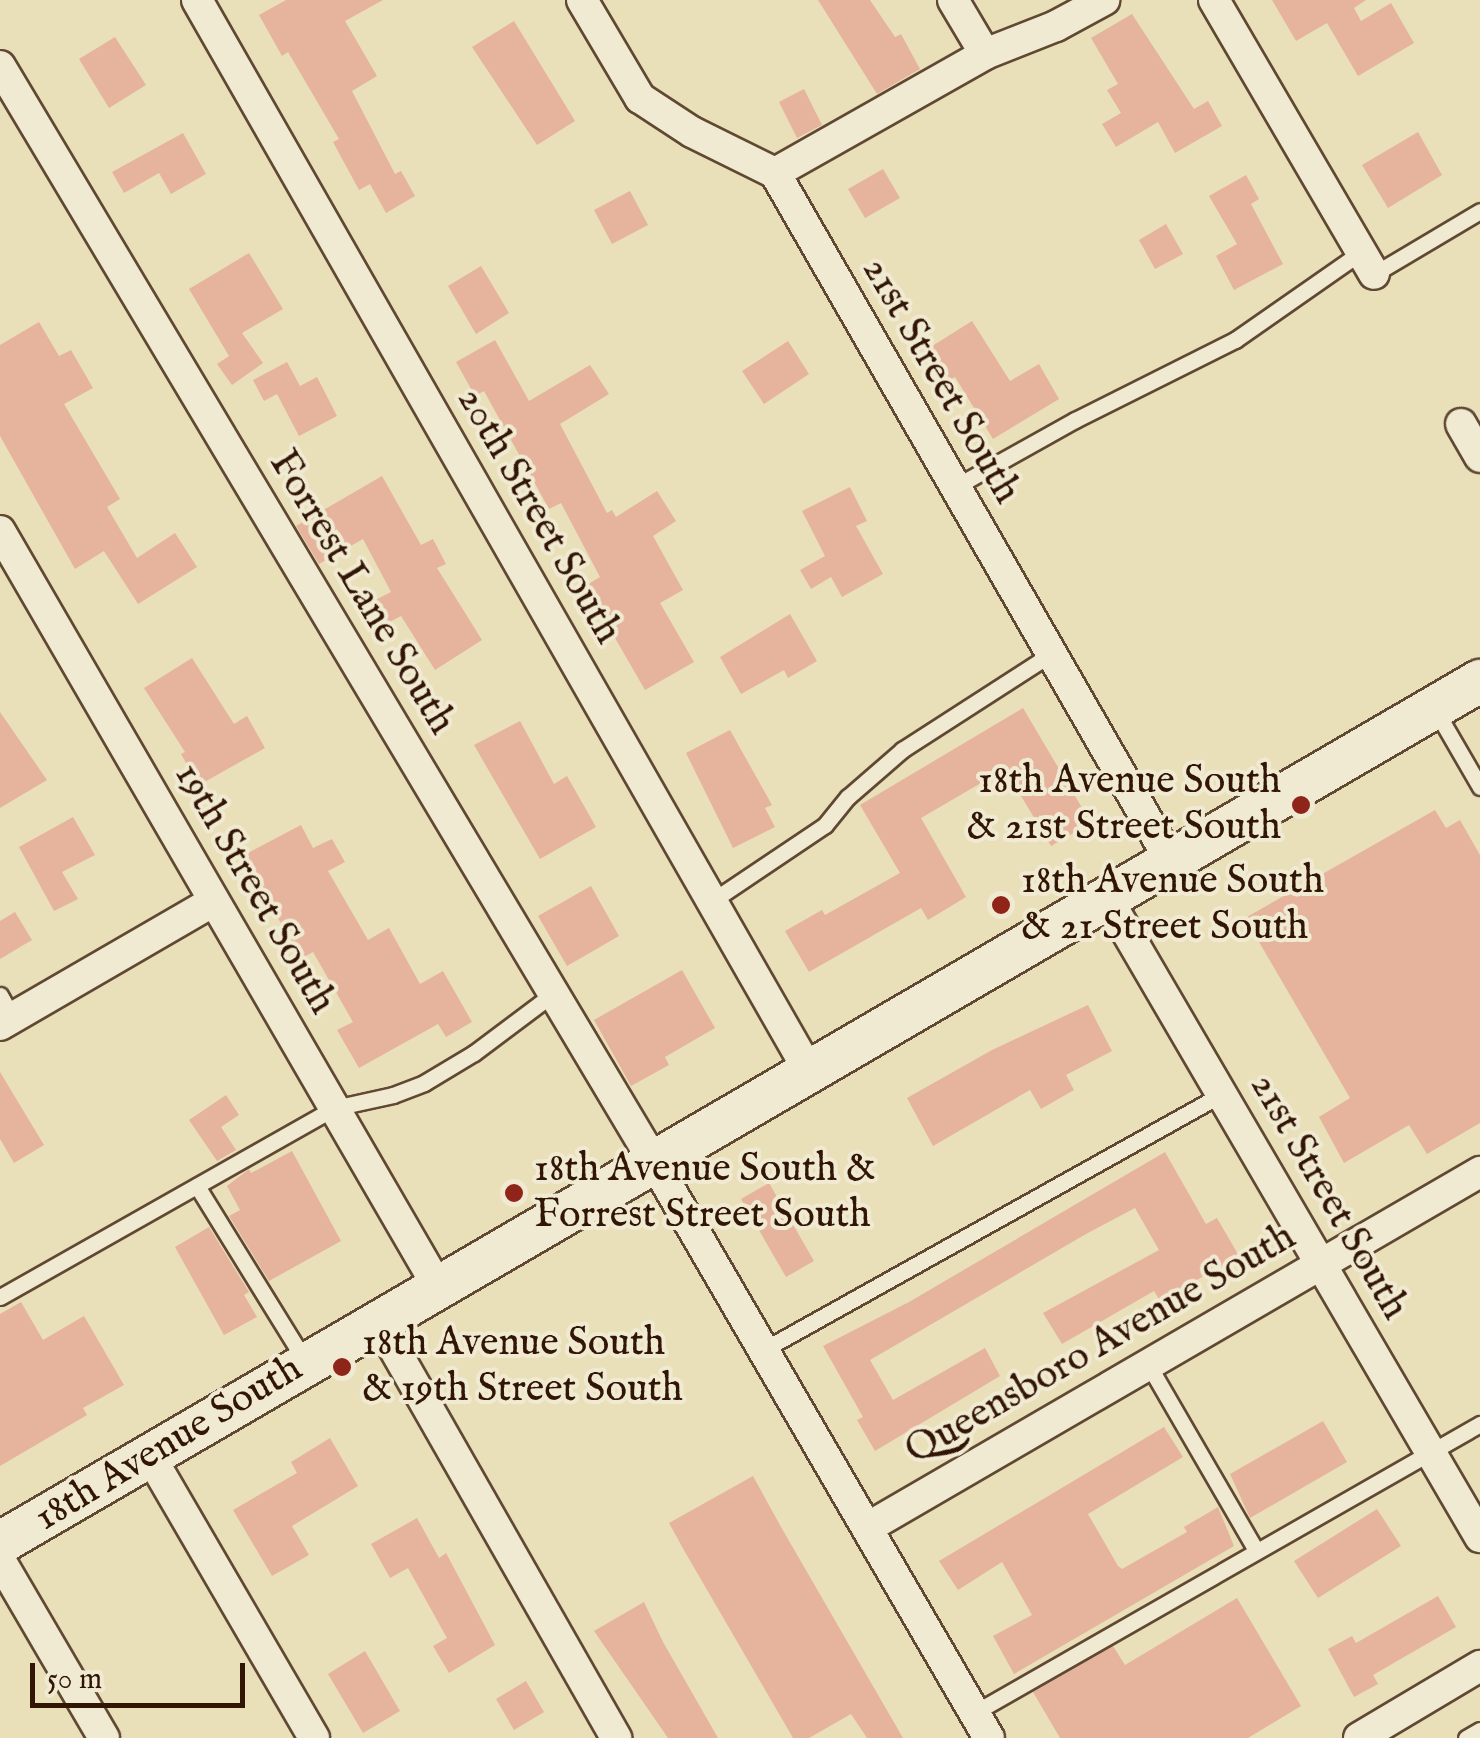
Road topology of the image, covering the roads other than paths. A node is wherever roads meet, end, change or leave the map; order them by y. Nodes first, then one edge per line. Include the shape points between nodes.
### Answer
1 (197, 0) edge
2 (582, 0) edge
3 (953, 0) edge
4 (1104, 0) edge
5 (1214, 0) edge
6 (984, 54) junction
7 (0, 66) edge
8 (775, 174) junction
9 (1480, 211) edge
10 (1367, 263) junction
11 (1470, 419) edge
12 (1480, 457) edge
13 (955, 487) junction
14 (1, 534) edge
15 (1051, 654) junction
16 (1480, 680) edge
17 (1434, 708) junction
18 (1480, 788) edge
19 (1170, 860) junction
20 (1107, 898) junction
21 (214, 901) junction
22 (712, 901) junction
23 (554, 993) junction
24 (4, 1013) edge
25 (809, 1071) junction
26 (1222, 1094) junction
27 (334, 1108) junction
28 (654, 1162) junction
29 (1480, 1172) edge
30 (196, 1186) junction
31 (1321, 1264) junction
32 (438, 1288) junction
33 (0, 1298) edge
34 (379, 1322) junction
35 (764, 1350) junction
36 (306, 1362) junction
37 (1148, 1364) junction
38 (1480, 1424) edge
39 (1431, 1453) junction
40 (150, 1456) junction
41 (867, 1528) junction
42 (1480, 1537) edge
43 (0, 1543) edge
44 (1256, 1550) junction
45 (0, 1560) edge
46 (1480, 1666) edge
47 (981, 1725) edge
48 (1480, 1730) edge
49 (104, 1738) edge
50 (314, 1738) edge
51 (616, 1738) edge
52 (1359, 1738) edge
53 (1466, 1738) edge

1 - 22 street, 20th Street South
2 - 8 street via 640,98
3 - 6 street
4 - 6 street
5 - 10 street
6 - 8 street
7 - 23 street, Forrest Lane South
8 - 13 street, 21st Street South
9 - 10 lane
10 - 13 lane
11 - 12 street
13 - 15 street, 21st Street South
14 - 21 street, 19th Street South
15 - 19 street, 21st Street South
15 - 22 lane via 902,750 826,825
16 - 17 street, 18th Avenue South
17 - 18 lane
17 - 19 street, 18th Avenue South
19 - 20 street, 18th Avenue South
20 - 25 street, 18th Avenue South
20 - 26 street, 21st Street South
21 - 24 street
21 - 27 street, 19th Street South
22 - 25 street, 20th Street South
23 - 27 lane via 424,1083
23 - 28 street, Forrest Lane South
25 - 28 street, 18th Avenue South
26 - 31 street, 21st Street South
26 - 35 lane
27 - 30 lane
27 - 32 street, 19th Street South
28 - 32 street, 18th Avenue South
28 - 35 street
29 - 31 street, Queensboro Avenue South
30 - 33 lane
30 - 36 lane
31 - 37 street, Queensboro Avenue South
31 - 39 street, 21st Street South
32 - 34 street, 18th Avenue South
34 - 36 street, 18th Avenue South
34 - 51 street
35 - 41 street
36 - 40 street, 18th Avenue South
37 - 41 street, Queensboro Avenue South
37 - 44 lane
38 - 39 lane
39 - 42 street, 21st Street South
39 - 44 lane
40 - 43 street, 18th Avenue South
40 - 50 street
41 - 47 street
44 - 47 lane
45 - 49 street
46 - 52 street
48 - 53 lane

